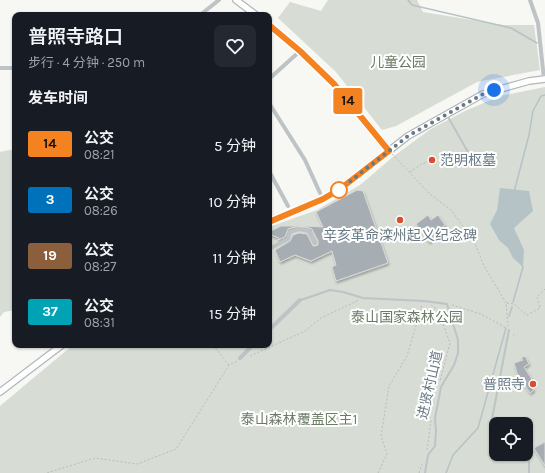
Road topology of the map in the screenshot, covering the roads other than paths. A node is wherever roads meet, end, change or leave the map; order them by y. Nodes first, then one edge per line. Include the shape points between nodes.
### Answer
1 (219, 0) edge
2 (236, 0) edge
3 (530, 0) edge
4 (204, 12) edge
5 (252, 12) edge
6 (272, 28) edge
7 (300, 51) junction
8 (0, 68) edge
9 (12, 68) edge
10 (272, 75) edge
11 (545, 79) edge
12 (272, 108) edge
13 (446, 114) junction
14 (389, 151) junction
15 (494, 168) dead end
16 (272, 177) edge
17 (320, 193) dead end
18 (288, 206) dead end
19 (272, 221) edge
20 (315, 243) dead end
21 (272, 247) edge
22 (300, 300) joint
23 (272, 327) edge
24 (509, 330) road end
25 (58, 348) edge
26 (250, 348) edge
27 (241, 358) road end
28 (0, 392) edge
29 (492, 417) edge
30 (529, 461) edge
31 (425, 473) edge
32 (529, 473) edge

1 - 4 street
2 - 5 main road
3 - 11 street via 538,23
6 - 7 main road
7 - 10 street
7 - 14 main road via 334,84
8 - 9 street
11 - 13 main road via 494,90
12 - 17 street via 305,160
13 - 14 main road via 408,136
13 - 15 lane via 475,162 486,160
14 - 19 main road via 340,189
16 - 18 street
20 - 21 street via 309,231 299,229 290,232 288,238
22 - 23 street
22 - 31 lane via 330,290 363,298 448,304 458,340 458,353 441,387 435,418 436,446 428,455
24 - 29 lane
25 - 28 main road
26 - 27 street
30 - 32 lane

